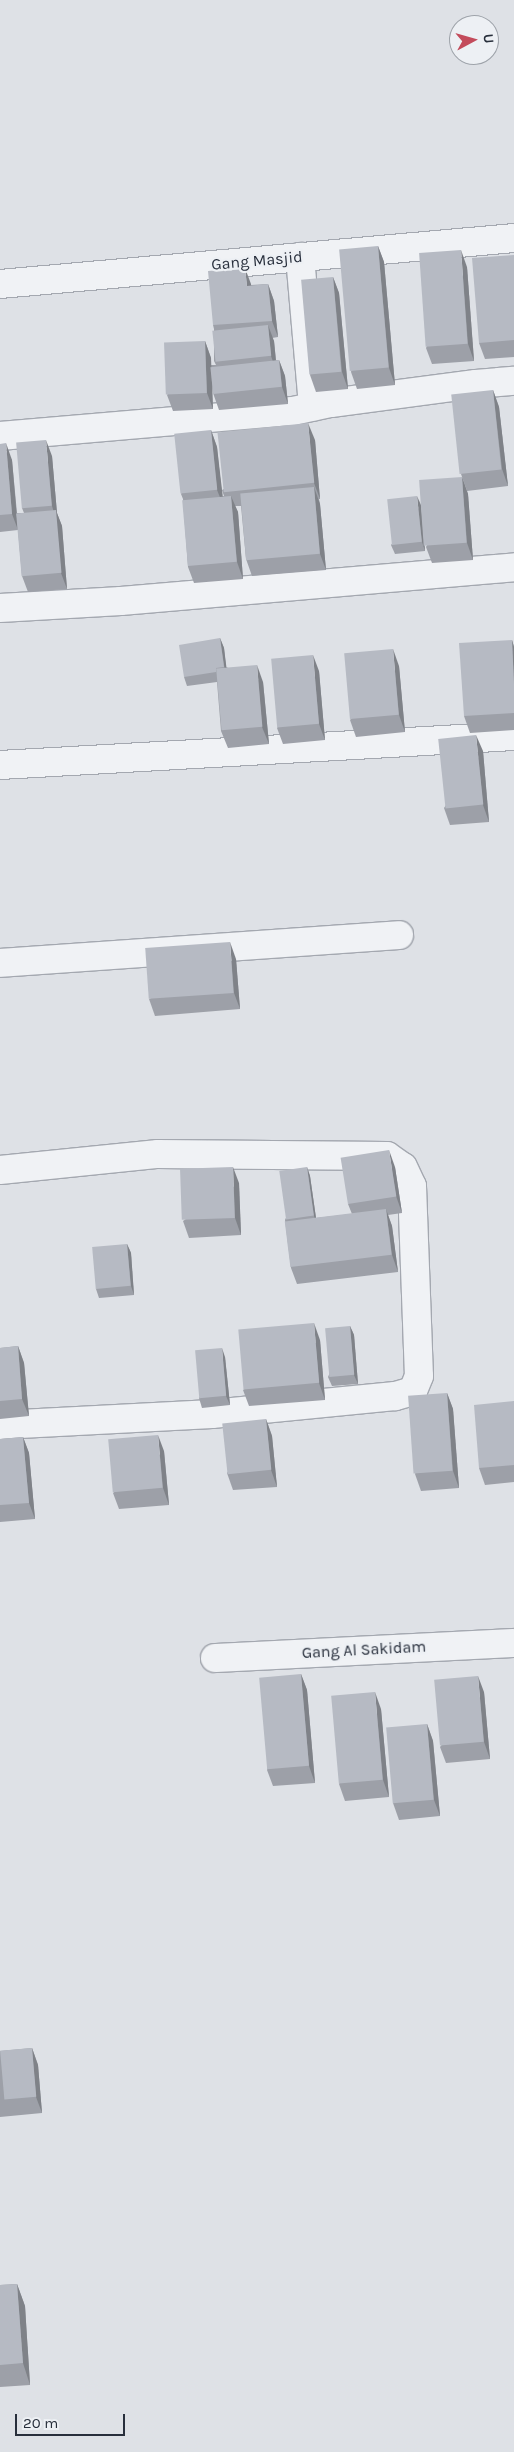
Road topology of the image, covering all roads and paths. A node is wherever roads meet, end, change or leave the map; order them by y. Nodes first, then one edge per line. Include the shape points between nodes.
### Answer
1 (514, 238) edge
2 (300, 257) junction
3 (0, 284) edge
4 (514, 382) edge
5 (313, 406) junction
6 (0, 436) edge
7 (514, 567) edge
8 (0, 608) edge
9 (514, 736) edge
10 (0, 765) edge
11 (400, 934) dead end
12 (0, 963) edge
13 (0, 1170) edge
14 (0, 1425) edge
15 (514, 1643) edge
16 (215, 1658) dead end

1 - 2 street, Gang Masjid
2 - 3 street, Gang Masjid
2 - 5 street
4 - 5 street via 476,384
5 - 6 street via 293,411
7 - 8 street via 121,602
9 - 10 street
11 - 12 street
13 - 14 street via 158,1154 387,1156 403,1167 412,1186 419,1376 413,1391 395,1396 212,1414
15 - 16 street, Gang Al Sakidam

